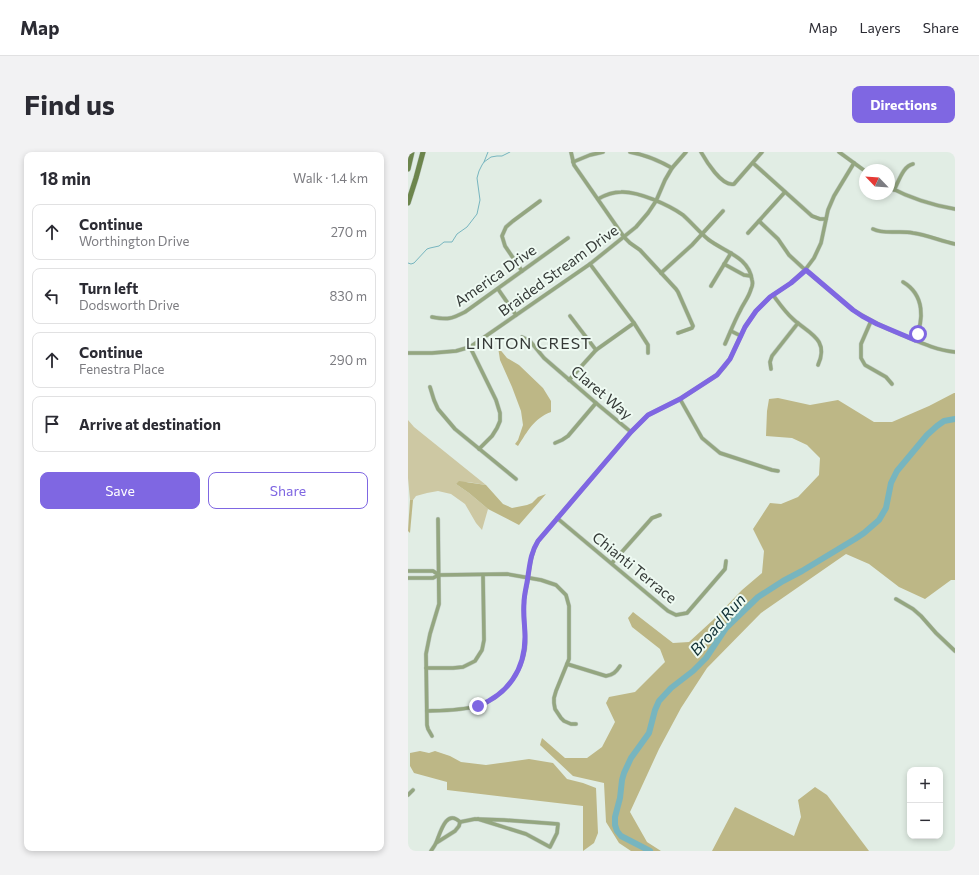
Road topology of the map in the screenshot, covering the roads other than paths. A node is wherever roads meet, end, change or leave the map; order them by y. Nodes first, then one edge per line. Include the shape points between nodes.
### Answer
1 (412, 152) edge
2 (423, 152) edge
3 (571, 152) edge
4 (603, 152) edge
5 (630, 152) edge
6 (686, 152) edge
7 (701, 152) edge
8 (754, 152) edge
9 (762, 152) edge
10 (839, 152) edge
11 (759, 156) junction
12 (572, 162) junction
13 (752, 163) junction
14 (854, 163) junction
15 (914, 164) dead end
16 (859, 167) edge
17 (672, 168) junction
18 (408, 169) edge
19 (895, 188) edge
20 (895, 190) edge
21 (785, 192) junction
22 (598, 200) junction
23 (540, 201) dead end
24 (656, 201) junction
25 (408, 203) edge
26 (955, 209) edge
27 (723, 211) dead end
28 (826, 219) junction
29 (759, 221) junction
30 (873, 229) dead end
31 (748, 233) dead end
32 (702, 234) junction
33 (624, 237) junction
34 (568, 238) dead end
35 (955, 244) edge
36 (731, 253) junction
37 (590, 264) junction
38 (724, 264) junction
39 (806, 270) junction
40 (522, 271) junction
41 (661, 273) junction
42 (751, 276) junction
43 (903, 282) dead end
44 (711, 286) dead end
45 (498, 289) junction
46 (773, 295) junction
47 (516, 315) junction
48 (570, 316) dead end
49 (432, 317) dead end
50 (871, 321) junction
51 (798, 323) junction
52 (634, 324) junction
53 (731, 331) junction
54 (678, 333) dead end
55 (741, 336) junction
56 (522, 337) dead end
57 (915, 340) junction
58 (725, 344) dead end
59 (470, 347) junction
60 (596, 350) junction
61 (955, 352) edge
62 (408, 353) edge
63 (648, 353) dead end
64 (818, 365) dead end
65 (771, 369) dead end
66 (569, 380) junction
67 (892, 384) dead end
68 (430, 387) dead end
69 (680, 399) junction
70 (596, 403) junction
71 (631, 432) junction
72 (555, 443) dead end
73 (479, 449) junction
74 (778, 471) dead end
75 (516, 479) dead end
76 (660, 515) dead end
77 (557, 518) junction
78 (438, 520) dead end
79 (726, 561) dead end
80 (612, 564) junction
81 (408, 571) edge
82 (439, 575) junction
83 (483, 575) junction
84 (408, 578) edge
85 (528, 578) junction
86 (896, 599) dead end
87 (955, 651) edge
88 (568, 664) junction
89 (620, 666) dead end
90 (426, 668) junction
91 (427, 711) junction
92 (576, 724) dead end
93 (432, 736) dead end
94 (413, 790) dead end
95 (408, 795) edge
96 (478, 819) junction
97 (460, 822) junction
98 (436, 842) junction
99 (431, 851) edge

1 - 18 main road
2 - 25 main road
3 - 12 street
4 - 12 street
5 - 17 street via 648,156
6 - 17 street, Braided Stream Drive
7 - 13 street via 712,170 729,185 734,184
8 - 11 street
9 - 11 street
10 - 14 street
11 - 13 street
12 - 22 street
13 - 21 street
14 - 16 street
14 - 28 street via 834,196
15 - 19 street via 905,169
17 - 24 street, Braided Stream Drive
20 - 26 street via 920,201
21 - 28 street via 812,216
21 - 29 street
22 - 24 street via 608,194 624,192 640,194
22 - 33 street
23 - 40 street via 513,220 502,236 505,246
24 - 32 street via 683,215
24 - 33 street, Braided Stream Drive via 636,227
27 - 32 street
28 - 39 street via 818,251
29 - 31 street
29 - 39 street
30 - 35 street via 879,232 912,233
32 - 36 street
32 - 41 street
33 - 37 street, Braided Stream Drive
33 - 41 street
34 - 40 street, America Drive
36 - 38 street
36 - 42 street via 743,262
37 - 47 street, Braided Stream Drive
37 - 52 street
38 - 42 street via 744,276
38 - 44 street
39 - 46 street
39 - 50 street via 853,310
40 - 45 street, America Drive
41 - 54 street via 678,292 693,324 692,328
42 - 53 street via 752,289
43 - 57 street via 913,291 920,306 921,324
45 - 47 street
45 - 49 street, America Drive via 453,318
46 - 51 street
46 - 55 street via 756,311
47 - 59 street, Braided Stream Drive
48 - 60 street
50 - 57 street
50 - 67 street via 861,344 861,358 865,365 886,377
51 - 64 street via 819,342 821,356
51 - 65 street via 772,356
52 - 60 street
52 - 63 street via 648,345
53 - 55 street
53 - 58 street
55 - 69 street via 730,359 717,375
56 - 66 street, Claret Way via 530,341 544,358
57 - 61 street via 934,348
59 - 62 street, Braided Stream Drive via 456,351
59 - 73 street via 500,413 497,428
60 - 66 street
66 - 70 street, Claret Way
68 - 73 street via 438,409 455,429
69 - 71 street via 648,415
69 - 74 street via 702,438 720,453
70 - 71 street, Claret Way
70 - 72 street via 568,436
71 - 77 street
73 - 75 street
76 - 80 street via 652,518
77 - 80 street, Chianti Terrace
77 - 85 street via 534,546
78 - 82 street
79 - 80 street, Chianti Terrace via 725,569 687,613 676,615
81 - 82 street via 433,571
82 - 83 street
82 - 84 street via 433,578
82 - 90 street via 439,604 430,634
83 - 85 street via 507,574
83 - 90 street via 482,650 475,661 463,667
85 - 88 street via 556,585 566,595 569,606
85 - 91 street via 524,604 525,649 520,667 511,682 497,696 478,706 458,710
86 - 87 street via 921,616
88 - 89 street via 606,676 614,673
88 - 92 street via 554,698 555,709 564,721
90 - 91 street
91 - 93 street via 427,725
94 - 95 street
96 - 96 street via 558,824 557,834 550,847 526,834
96 - 97 street
97 - 98 street via 456,831
97 - 98 street via 453,818 446,821
98 - 99 street

